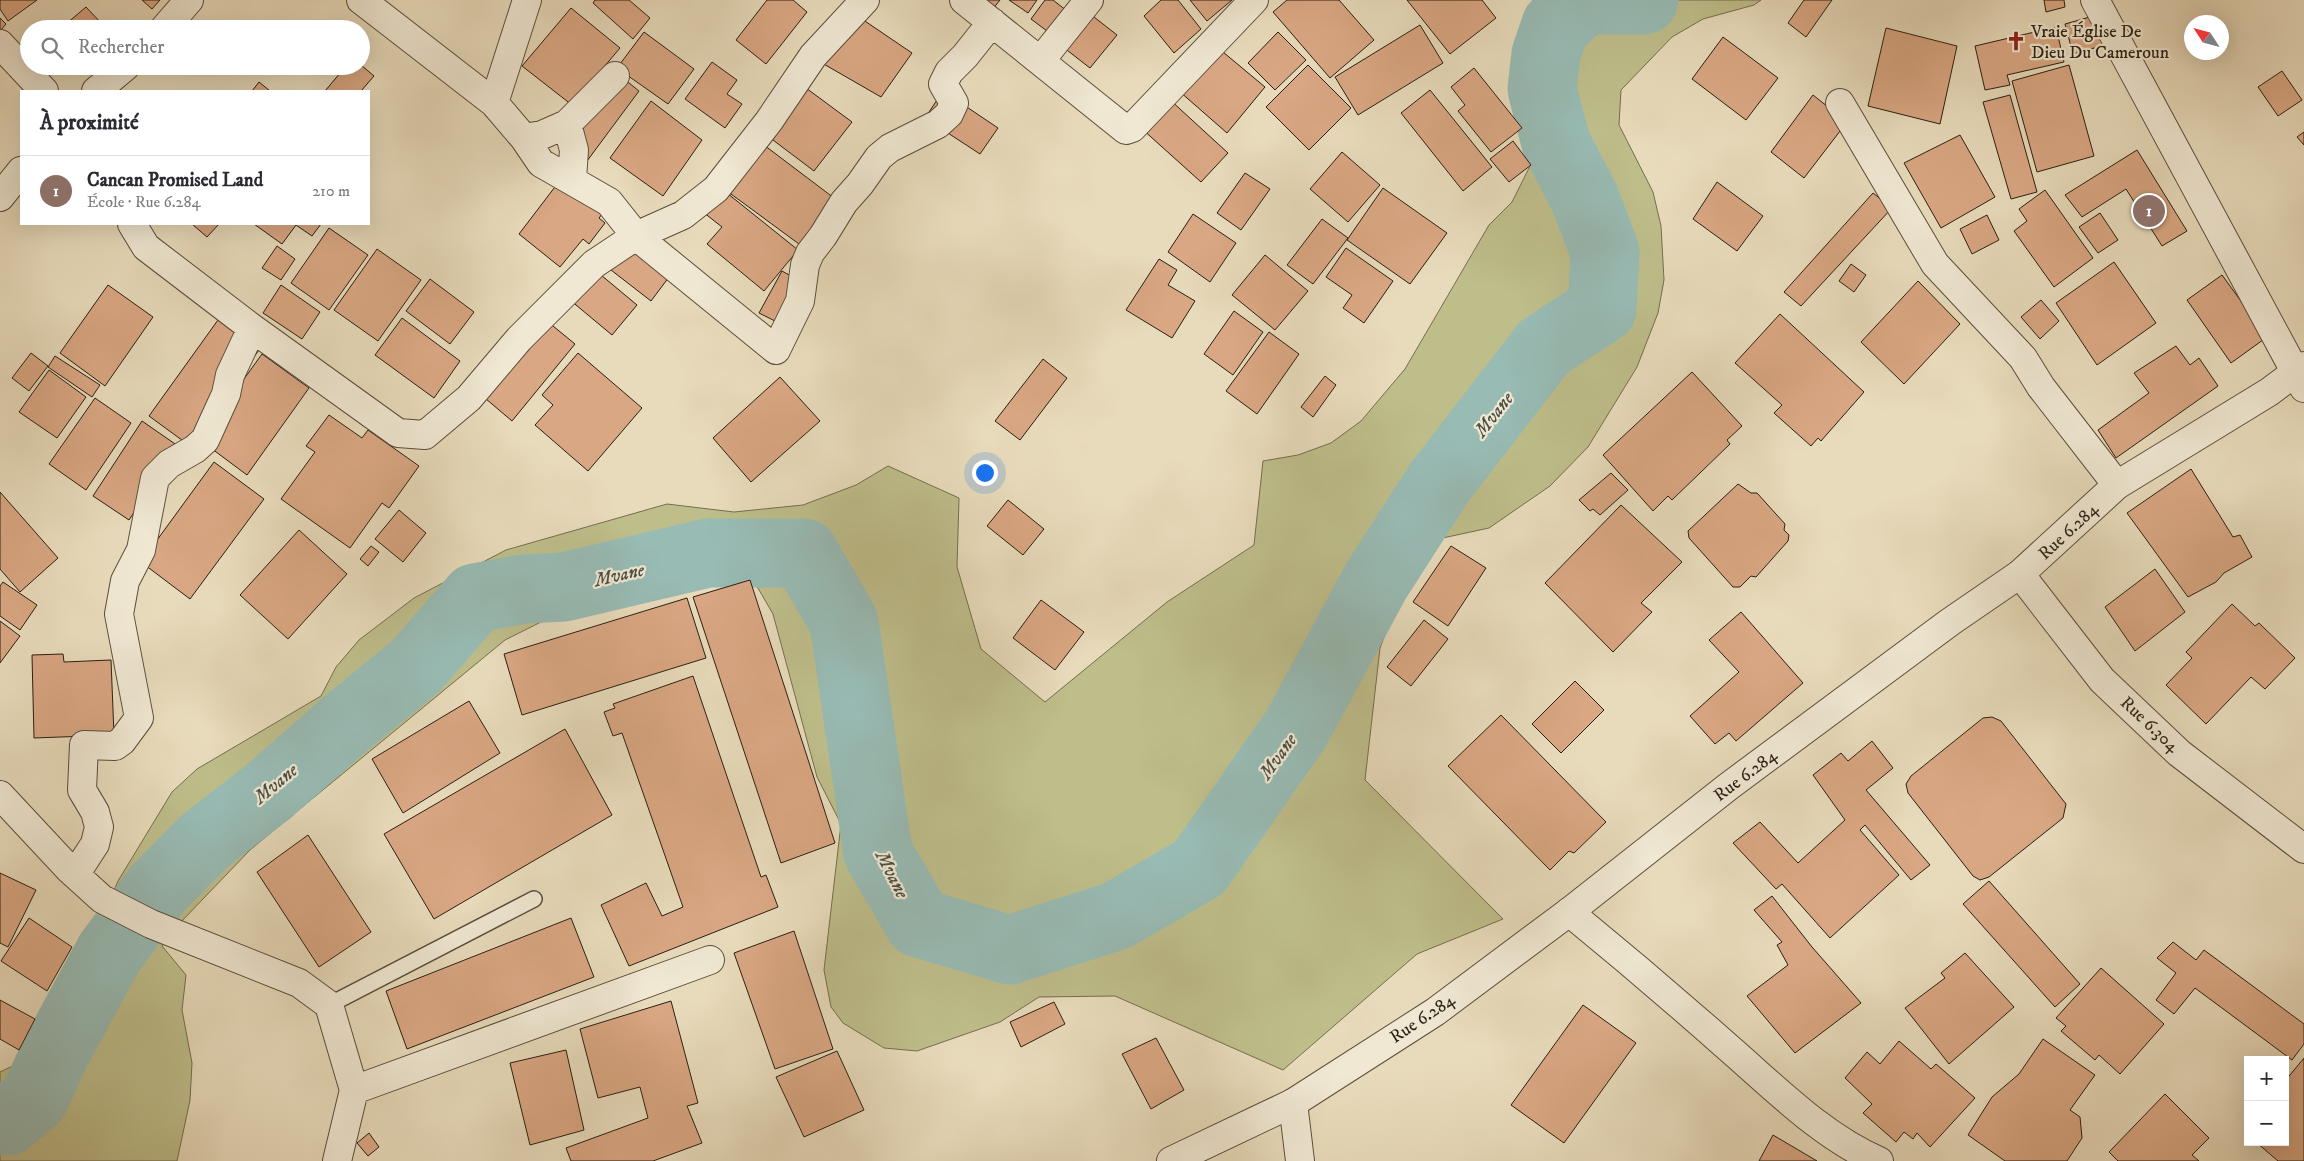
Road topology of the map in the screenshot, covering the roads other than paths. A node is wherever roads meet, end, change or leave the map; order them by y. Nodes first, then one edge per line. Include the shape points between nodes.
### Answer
1 (189, 0) edge
2 (361, 0) edge
3 (527, 0) edge
4 (865, 0) edge
5 (964, 0) edge
6 (1089, 0) edge
7 (1254, 0) edge
8 (2095, 0) edge
9 (172, 20) edge
10 (992, 22) junction
11 (0, 44) edge
12 (1041, 60) junction
13 (20, 65) edge
14 (29, 75) edge
15 (115, 75) edge
16 (615, 76) dead end
17 (43, 90) edge
18 (97, 90) edge
19 (494, 103) junction
20 (1840, 103) dead end
21 (567, 124) junction
22 (524, 138) junction
23 (20, 172) edge
24 (572, 179) junction
25 (0, 197) edge
26 (133, 225) edge
27 (636, 236) junction
28 (252, 328) junction
29 (2301, 375) edge
30 (2117, 485) junction
31 (2020, 574) junction
32 (0, 795) edge
33 (2304, 849) edge
34 (70, 870) junction
35 (534, 899) dead end
36 (1569, 912) junction
37 (710, 960) dead end
38 (329, 1005) junction
39 (354, 1090) junction
40 (1293, 1103) junction
41 (337, 1161) edge
42 (1171, 1161) edge
43 (1300, 1161) edge
44 (1879, 1161) edge

1 - 9 street
2 - 19 street
3 - 19 street
4 - 27 street via 813,56 769,122 716,189 683,215
5 - 10 street
6 - 12 street
7 - 12 street via 1132,128 1126,130
8 - 29 street
10 - 12 street
10 - 27 street via 943,84 954,103 949,114 938,124 879,157 810,253 800,301 776,350
11 - 13 street
14 - 17 street
15 - 18 street
16 - 21 street
19 - 22 street
20 - 30 street via 1935,264 2023,358 2041,387
21 - 22 street via 542,135
21 - 24 street via 574,150
22 - 24 street via 541,163
23 - 25 street
24 - 27 street via 609,202
26 - 28 street via 146,247
27 - 28 street via 594,264 519,339 468,398 425,435 398,433
28 - 34 street via 206,440 169,464 155,478 141,550 125,581 119,614 139,718 115,746 84,745 82,790 95,812 99,827 95,844 80,867
29 - 30 street, Rue 6.284
30 - 31 street, Rue 6.284
31 - 33 street, Rue 6.304 via 2102,680 2179,752
31 - 36 street, Rue 6.284 via 1729,786
32 - 34 street
34 - 38 street via 102,899 151,924 299,983
35 - 38 lane
36 - 40 street, Rue 6.284 via 1434,1012
36 - 44 street via 1807,1116 1862,1154
37 - 39 street
38 - 39 street
39 - 41 street
40 - 42 street, Rue 6.284
40 - 43 street

